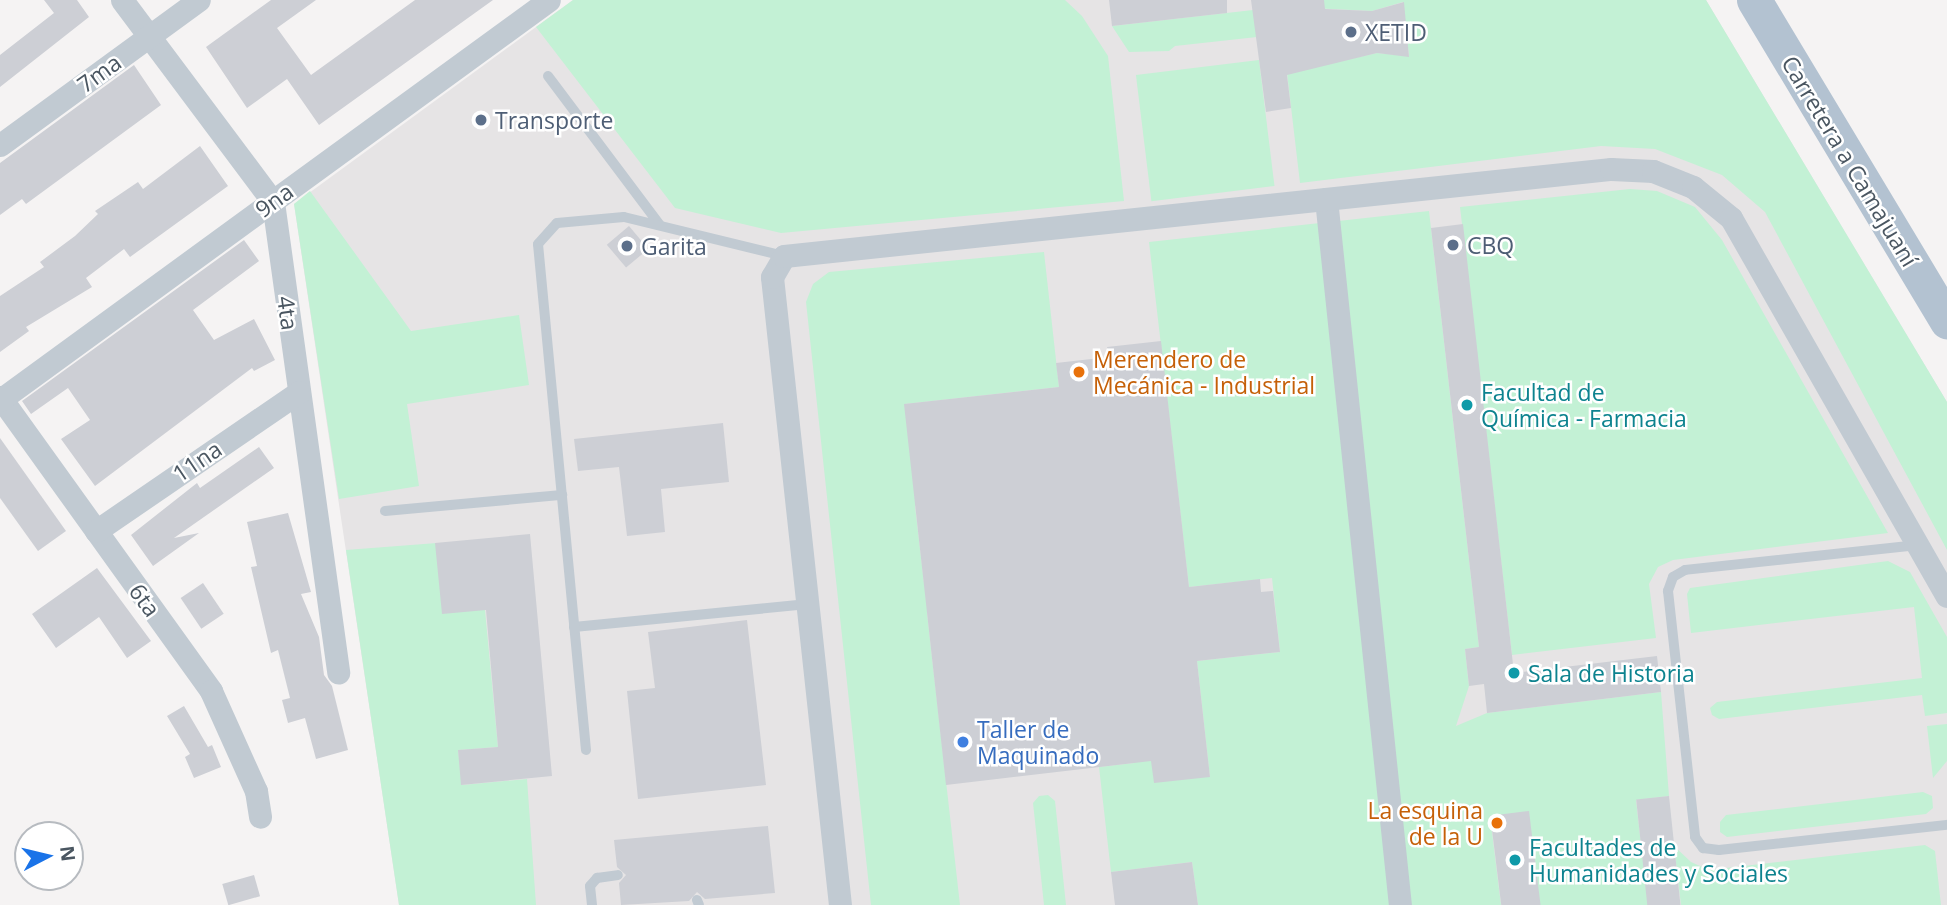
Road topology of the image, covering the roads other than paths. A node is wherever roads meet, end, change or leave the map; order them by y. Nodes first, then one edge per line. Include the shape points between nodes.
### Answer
1 (122, 0) edge
2 (199, 0) edge
3 (549, 0) edge
4 (1754, 0) edge
5 (149, 36) junction
6 (548, 76) dead end
7 (0, 145) edge
8 (1326, 199) junction
9 (273, 202) junction
10 (660, 225) junction
11 (784, 256) junction
12 (1947, 321) edge
13 (299, 392) junction
14 (0, 399) edge
15 (562, 495) junction
16 (384, 511) dead end
17 (96, 531) junction
18 (1918, 545) junction
19 (1947, 596) edge
20 (808, 604) junction
21 (574, 627) junction
22 (338, 673) dead end
23 (586, 750) dead end
24 (260, 817) dead end
25 (1947, 825) edge
26 (618, 875) dead end
27 (592, 905) edge
28 (840, 905) edge
29 (1401, 905) edge

1 - 5 street, 4ta
2 - 5 street, 7ma
3 - 9 street, 9na
4 - 12 main road, Carretera a Camajuaní
5 - 7 street, 7ma
5 - 9 street, 4ta
6 - 10 lane
8 - 11 street
8 - 18 street via 1611,169 1653,171 1693,187 1731,218
8 - 29 street
9 - 13 street, 4ta
9 - 14 street, 9na
10 - 11 lane
10 - 15 lane via 624,217 557,223 538,244
11 - 20 street via 772,277
13 - 17 street, 11na
13 - 22 street, 4ta
14 - 17 street, 6ta
15 - 16 lane
15 - 21 lane
17 - 24 street, 6ta via 211,691 256,791
18 - 19 street
18 - 25 lane via 1685,570 1674,577 1668,592 1695,838 1703,848
20 - 21 lane
20 - 28 street
21 - 23 lane
26 - 27 lane via 597,878 590,886

